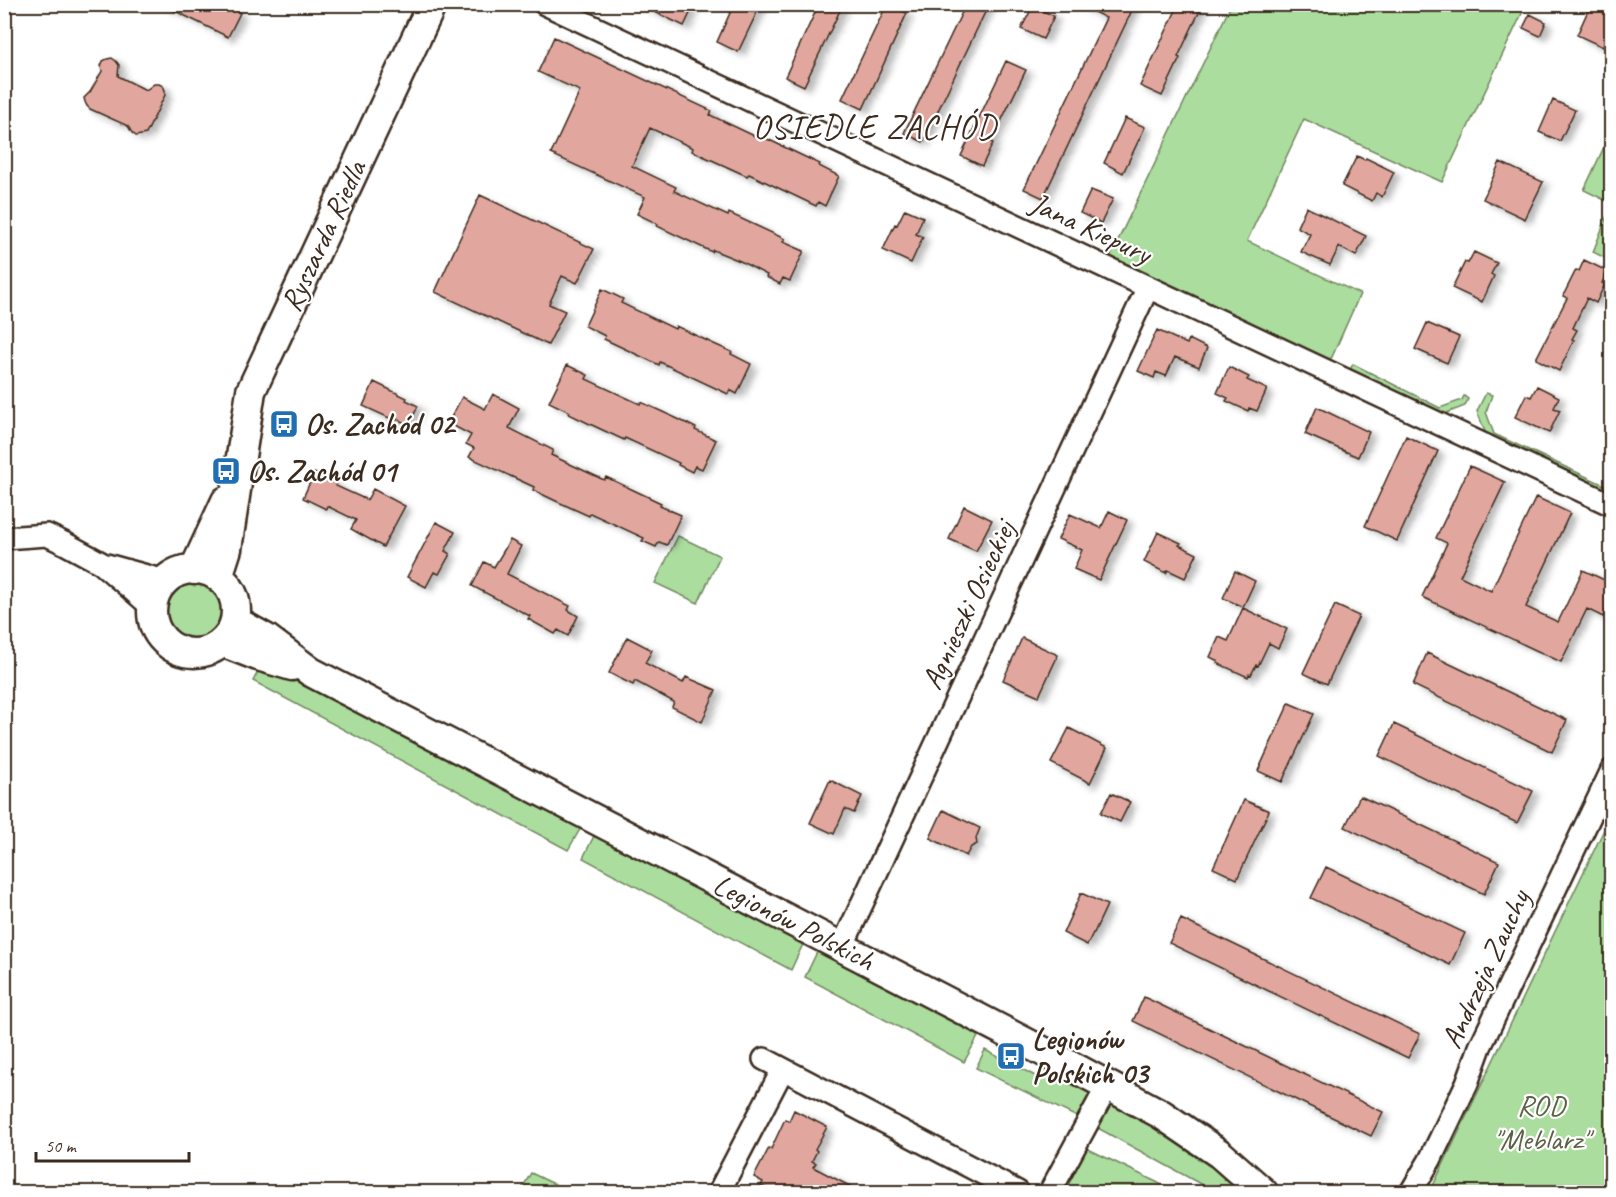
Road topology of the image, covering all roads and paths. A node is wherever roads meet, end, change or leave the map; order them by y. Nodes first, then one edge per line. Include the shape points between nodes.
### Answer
1 (432, 4) edge
2 (545, 4) edge
3 (1148, 287) junction
4 (1611, 505) edge
5 (4, 538) edge
6 (101, 563) junction
7 (206, 573) junction
8 (165, 581) junction
9 (152, 607) junction
10 (228, 632) junction
11 (1611, 770) edge
12 (842, 947) junction
13 (764, 1059) dead end
14 (783, 1069) junction
15 (1108, 1085) junction
16 (1005, 1190) edge
17 (723, 1191) edge
18 (1050, 1192) edge
19 (1263, 1192) edge
20 (1410, 1192) edge

1 - 7 street, Ryszarda Riedla via 251,391 238,475
2 - 3 street, Jana Kiepury
3 - 4 street, Jana Kiepury
3 - 12 street, Agnieszki Osieckiej
5 - 6 street via 47,535
6 - 8 street
6 - 9 street
7 - 8 street via 183,571
7 - 10 street via 226,585 232,595 236,606
8 - 9 street
9 - 10 street via 158,633 176,649 188,653 212,649
10 - 12 street, Legionów Polskich via 258,656 311,672
11 - 20 street, Andrzeja Zauchy via 1480,1047 1467,1083
12 - 15 street, Legionów Polskich
13 - 14 street
14 - 16 street
14 - 17 street
15 - 18 street
15 - 19 street, Legionów Polskich via 1161,1114 1220,1154

